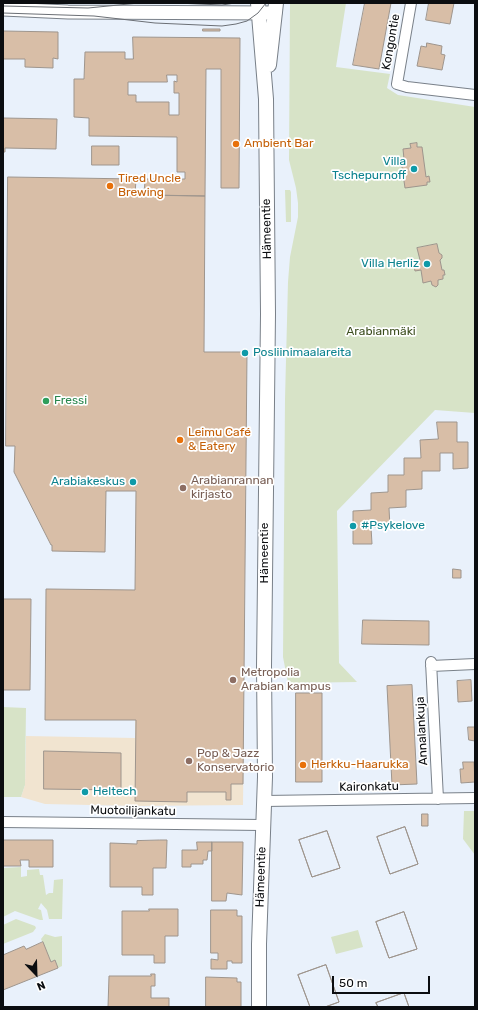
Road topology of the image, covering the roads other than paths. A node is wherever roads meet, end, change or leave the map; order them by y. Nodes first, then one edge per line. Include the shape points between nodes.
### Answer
1 (411, 3) edge
2 (258, 8) edge
3 (276, 8) edge
4 (3, 10) edge
5 (475, 95) edge
6 (266, 99) junction
7 (475, 664) edge
8 (475, 798) edge
9 (438, 799) junction
10 (264, 801) junction
11 (3, 822) edge
12 (262, 825) junction
13 (259, 1007) edge

1 - 5 street, Kongontie via 397,84
2 - 3 street
2 - 4 street via 68,12
2 - 6 main road, Hämeentie
3 - 6 main road, Hämeentie
6 - 10 main road, Hämeentie via 268,314
7 - 9 street, Annalankuja via 431,664
8 - 9 street, Kaironkatu
9 - 10 street, Kaironkatu
10 - 12 main road, Hämeentie
11 - 12 street, Muotoilijankatu
12 - 13 main road, Hämeentie via 258,944

